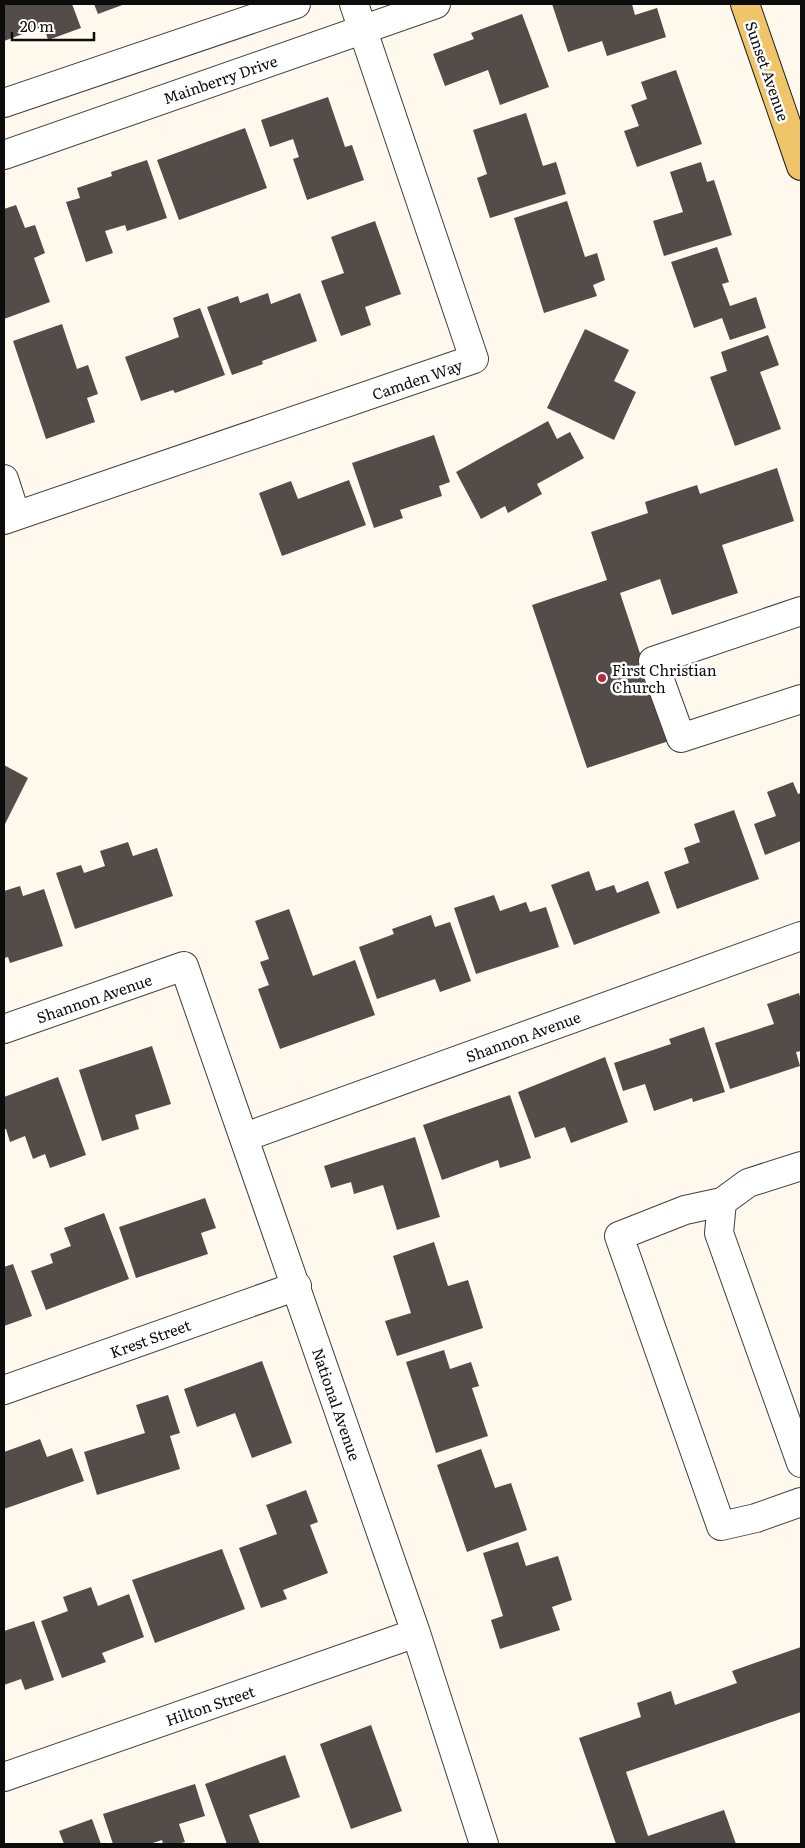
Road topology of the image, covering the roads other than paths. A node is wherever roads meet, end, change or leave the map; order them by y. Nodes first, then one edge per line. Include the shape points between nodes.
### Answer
1 (296, 4) edge
2 (436, 4) edge
3 (745, 4) edge
4 (358, 16) edge
5 (4, 103) edge
6 (4, 155) edge
7 (801, 166) edge
8 (4, 480) edge
9 (10, 518) edge
10 (801, 611) edge
11 (801, 699) edge
12 (801, 936) edge
13 (184, 966) joint
14 (4, 1029) edge
15 (245, 1137) junction
16 (801, 1166) edge
17 (722, 1202) junction
18 (296, 1286) junction
19 (4, 1390) edge
20 (801, 1463) edge
21 (801, 1502) edge
22 (416, 1633) junction
23 (4, 1777) edge
24 (484, 1844) edge

1 - 5 street
2 - 4 street, Mainberry Drive
3 - 7 main road, Sunset Avenue
4 - 6 street, Mainberry Drive
4 - 9 street, Camden Way via 474,360
8 - 9 street
10 - 11 street via 653,661 681,738
12 - 15 street, Shannon Avenue
13 - 14 street, Shannon Avenue
13 - 15 street, National Avenue
15 - 18 street, National Avenue
16 - 17 street via 748,1183
17 - 20 street via 719,1233
17 - 21 street via 685,1210 619,1236 720,1526 756,1518
18 - 19 street, Krest Street
18 - 22 street, National Avenue
22 - 23 street, Hilton Street
22 - 24 street, National Avenue

